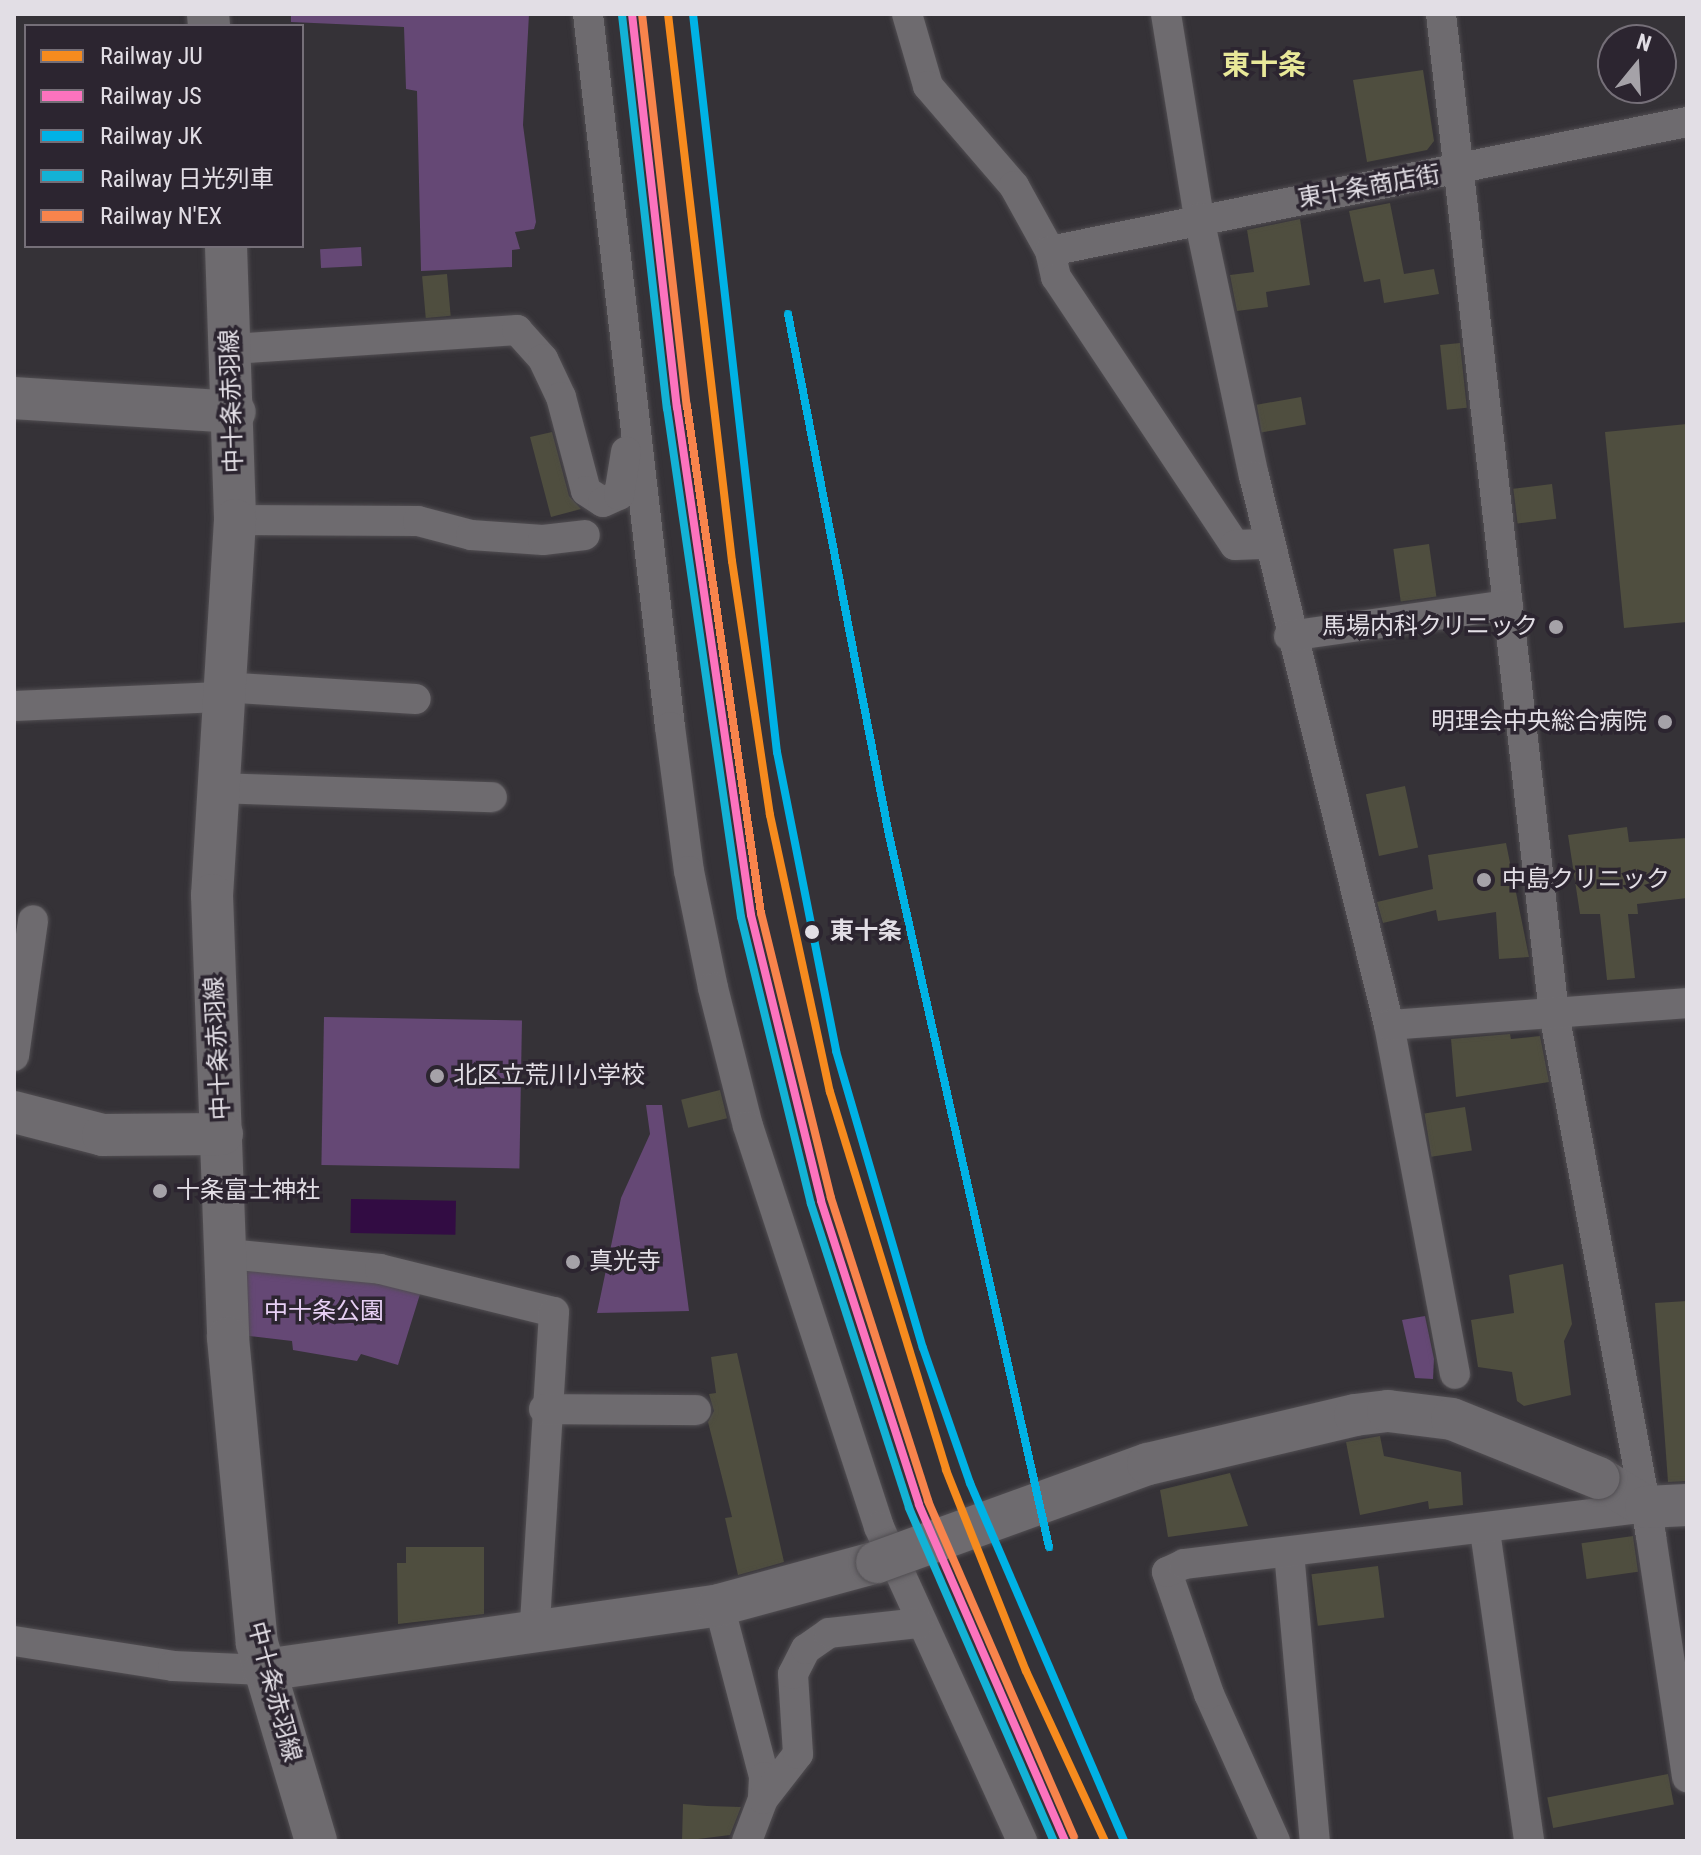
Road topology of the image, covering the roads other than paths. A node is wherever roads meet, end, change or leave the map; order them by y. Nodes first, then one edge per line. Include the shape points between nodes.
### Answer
1 (588, 14) edge
2 (907, 14) edge
3 (1166, 14) edge
4 (1441, 14) edge
5 (1687, 122) edge
6 (1461, 170) junction
7 (1199, 218) junction
8 (226, 248) edge
9 (1050, 251) junction
10 (232, 349) junction
11 (14, 398) edge
12 (235, 412) junction
13 (633, 413) junction
14 (235, 520) junction
15 (585, 535) dead end
16 (1268, 544) junction
17 (1508, 605) junction
18 (1289, 636) junction
19 (221, 692) junction
20 (416, 699) dead end
21 (14, 706) edge
22 (216, 788) junction
23 (492, 797) dead end
24 (33, 920) dead end
25 (1687, 1003) edge
26 (1554, 1013) junction
27 (1389, 1025) junction
28 (14, 1056) edge
29 (14, 1112) edge
30 (222, 1134) junction
31 (228, 1254) junction
32 (1455, 1374) dead end
33 (544, 1409) junction
34 (696, 1410) dead end
35 (1687, 1505) edge
36 (1646, 1507) junction
37 (1485, 1531) junction
38 (1289, 1552) junction
39 (719, 1605) junction
40 (918, 1623) junction
41 (534, 1635) junction
42 (14, 1641) edge
43 (264, 1670) junction
44 (1687, 1777) edge
45 (763, 1799) junction
46 (316, 1841) edge
47 (747, 1841) edge
48 (1022, 1841) edge
49 (1275, 1841) edge
50 (1315, 1841) edge
51 (1529, 1841) edge

1 - 13 street
2 - 9 street via 928,86 1014,186
3 - 7 street
4 - 6 street
5 - 6 street, 東十条商店街
6 - 7 street, 東十条商店街
6 - 17 street
7 - 9 street, 東十条商店街
7 - 16 street
8 - 10 street, 中十条赤羽線
9 - 16 street via 1056,277 1235,545
10 - 12 street, 中十条赤羽線
10 - 13 street via 517,330 543,359 561,397 586,491 603,502 619,495 626,424
11 - 12 street
12 - 14 street, 中十条赤羽線
13 - 40 street via 689,871 713,988 783,1237 879,1527
14 - 15 street via 418,521 471,535 543,540
14 - 19 street, 中十条赤羽線
16 - 18 street
17 - 18 street
17 - 26 street
18 - 27 street
19 - 20 street
19 - 21 street
19 - 22 street, 中十条赤羽線
22 - 23 street
22 - 30 street, 中十条赤羽線 via 212,895
24 - 28 street
25 - 26 street
26 - 27 street
26 - 36 street
27 - 32 street
29 - 30 street via 103,1135
30 - 31 street, 中十条赤羽線
31 - 33 street via 380,1269 554,1312 553,1373 546,1379
31 - 43 street, 中十条赤羽線 via 237,1468
33 - 34 street
33 - 41 street
35 - 36 street
36 - 37 street
36 - 39 street, bridge via 1599,1478 1452,1419 1399,1412 1355,1415 1148,1464 877,1562
36 - 44 street
37 - 38 street
37 - 51 street
38 - 49 street via 1184,1564 1167,1572 1209,1694
38 - 50 street
39 - 41 street
39 - 45 street via 764,1777
40 - 45 street via 829,1633 806,1649 793,1674 798,1754
40 - 48 street
41 - 43 street
42 - 43 street via 173,1666
43 - 46 street, 中十条赤羽線
45 - 47 street

